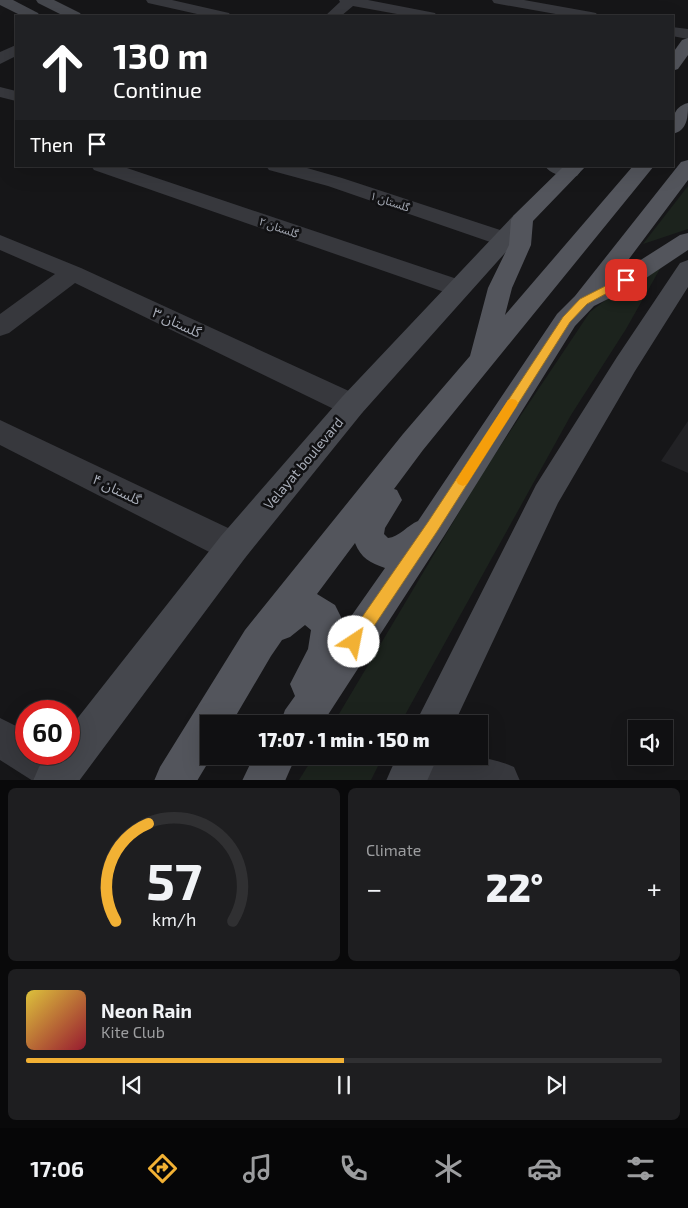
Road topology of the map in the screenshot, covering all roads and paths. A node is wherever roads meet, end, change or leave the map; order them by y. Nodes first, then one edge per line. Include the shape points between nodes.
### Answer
1 (2, 0) edge
2 (42, 0) edge
3 (152, 0) edge
4 (223, 0) edge
5 (349, 0) edge
6 (499, 0) edge
7 (546, 4) edge
8 (204, 12) junction
9 (31, 15) edge
10 (73, 15) edge
11 (219, 15) edge
12 (333, 15) edge
13 (425, 15) edge
14 (587, 15) edge
15 (674, 31) edge
16 (688, 34) edge
17 (688, 43) edge
18 (674, 63) edge
19 (0, 92) edge
20 (15, 96) edge
21 (688, 108) edge
22 (674, 127) edge
23 (688, 166) edge
24 (104, 167) edge
25 (280, 167) edge
26 (347, 167) edge
27 (643, 167) edge
28 (567, 168) edge
29 (335, 182) junction
30 (513, 229) junction
31 (688, 240) edge
32 (0, 242) edge
33 (688, 268) edge
34 (73, 273) junction
35 (458, 288) junction
36 (584, 302) junction
37 (0, 327) edge
38 (480, 361) junction
39 (352, 405) junction
40 (0, 432) edge
41 (413, 442) junction
42 (433, 526) junction
43 (233, 547) junction
44 (258, 643) junction
45 (214, 715) edge
46 (294, 715) edge
47 (304, 715) edge
48 (438, 715) edge
49 (80, 721) edge
50 (0, 738) edge
51 (200, 738) edge
52 (15, 748) edge
53 (412, 768) edge
54 (174, 780) edge
55 (500, 780) edge

1 - 9 main road
2 - 10 main road
3 - 8 street
4 - 8 street
5 - 12 street
5 - 13 street
6 - 7 street
7 - 14 street
8 - 11 street
15 - 16 street
17 - 18 main road
19 - 20 street
21 - 22 main road
23 - 36 main road
24 - 35 street, گلستان ۲
25 - 29 street, گلستان ۱
26 - 29 street
27 - 38 main road
28 - 30 main road, Velayat boulevard
29 - 30 street, گلستان ۱
30 - 35 main road, Velayat boulevard
30 - 38 main road via 520,245 500,288
31 - 36 main road via 626,280
32 - 34 street, گلستان ۳
33 - 48 main road via 548,494
34 - 37 street
34 - 39 street, گلستان ۳
35 - 39 main road, Velayat boulevard
36 - 42 main road via 566,320
38 - 41 main road
39 - 43 main road, Velayat boulevard
40 - 43 street, گلستان ۴
41 - 42 main road via 395,482 369,526 369,542 378,550 392,553 406,547
41 - 44 main road
42 - 47 main road
43 - 49 main road, Velayat boulevard
44 - 45 main road
44 - 46 main road via 294,611 308,607 326,622 330,633 323,657
50 - 52 street
51 - 54 main road
53 - 55 street

